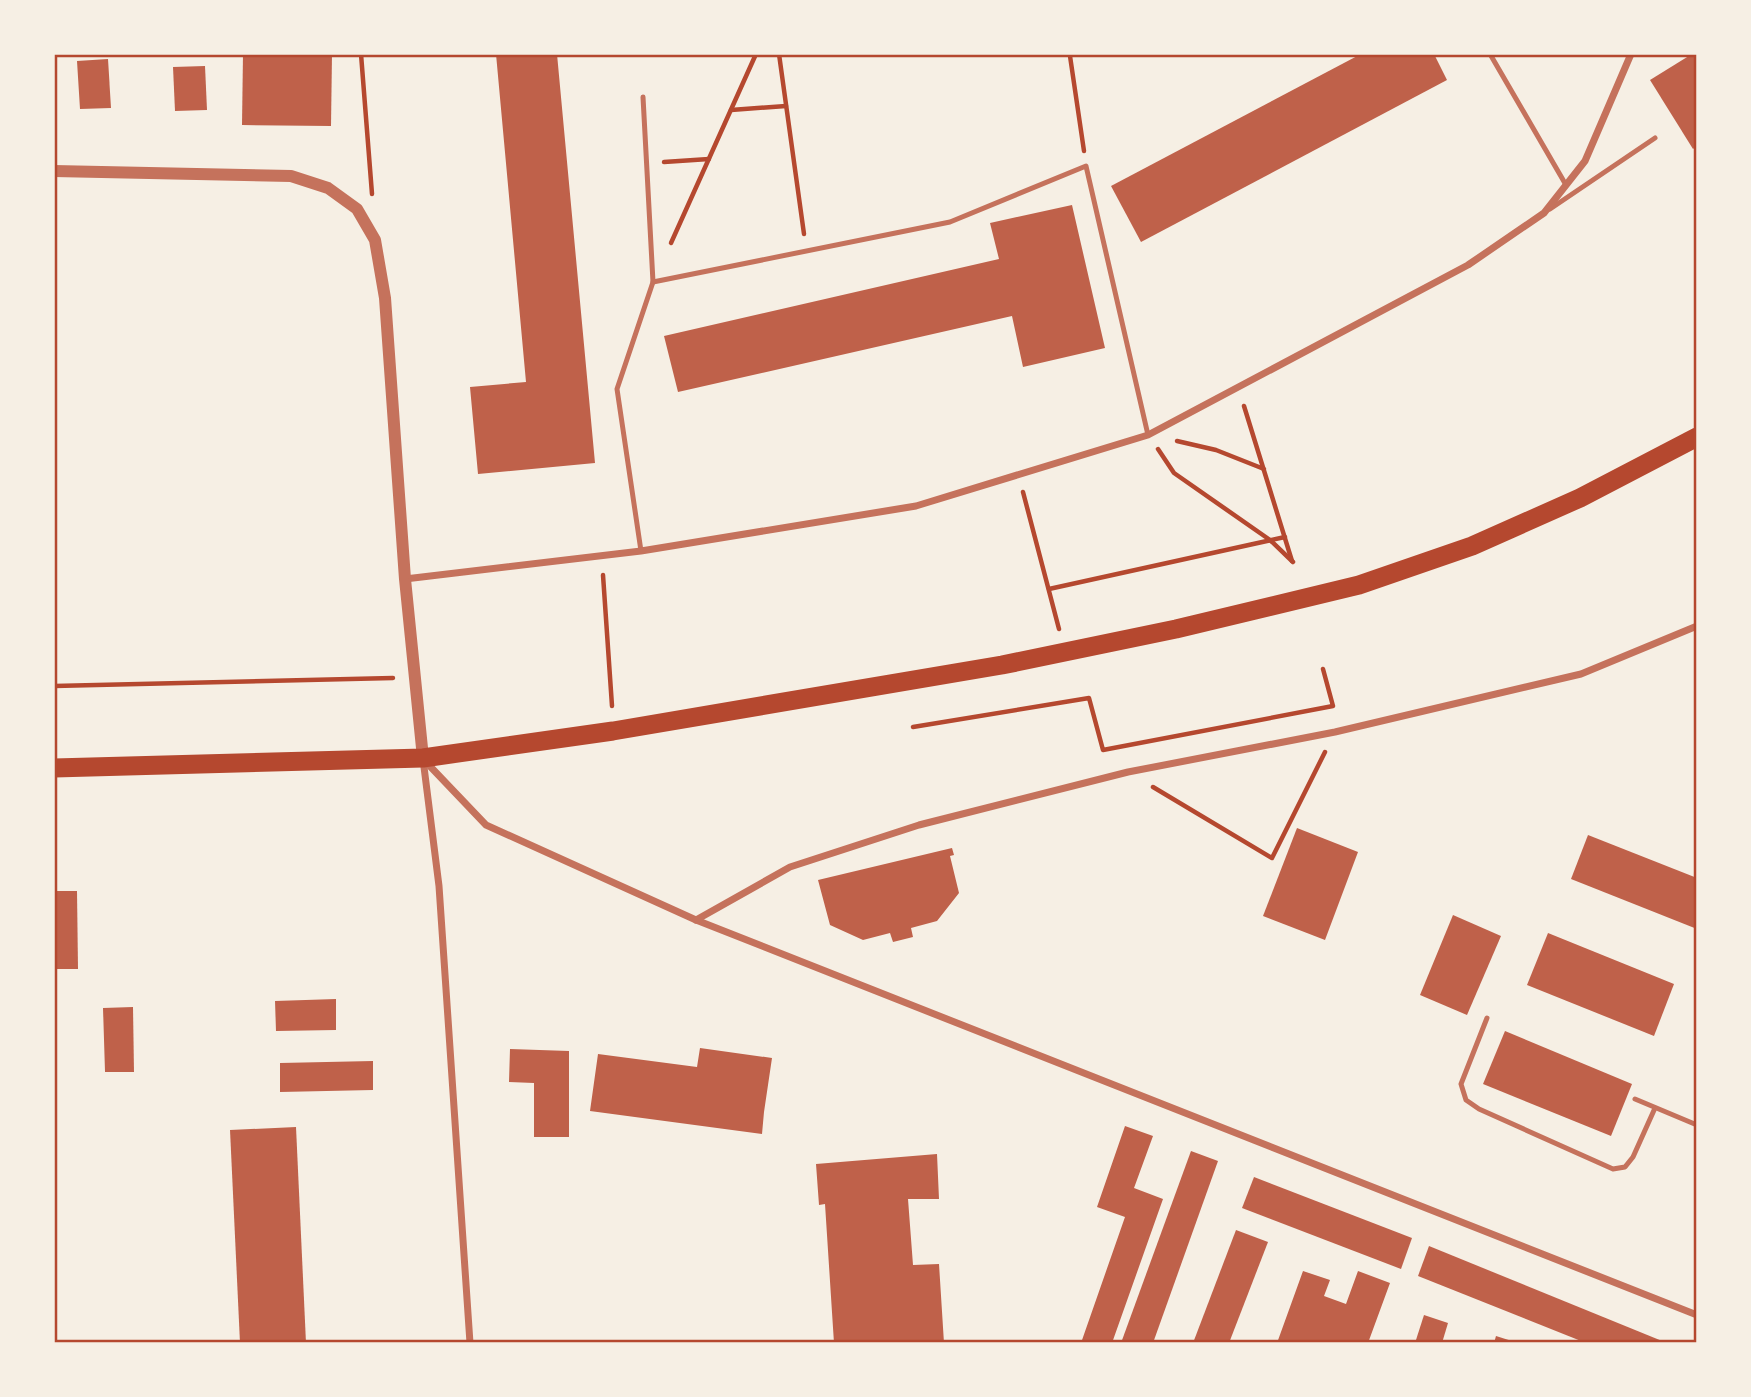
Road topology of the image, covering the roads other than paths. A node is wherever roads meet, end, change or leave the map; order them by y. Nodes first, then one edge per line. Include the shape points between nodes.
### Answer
1 (1490, 54) edge
2 (1631, 54) edge
3 (643, 97) dead end
4 (1655, 138) dead end
5 (54, 171) edge
6 (1566, 185) junction
7 (1544, 213) junction
8 (653, 282) junction
9 (1149, 435) junction
10 (1697, 437) edge
11 (641, 551) junction
12 (405, 579) junction
13 (1697, 626) edge
14 (423, 758) junction
15 (54, 768) edge
16 (696, 920) junction
17 (1487, 1018) dead end
18 (1635, 1099) dead end
19 (1655, 1108) junction
20 (1697, 1125) edge
21 (1697, 1315) edge
22 (470, 1343) edge

1 - 6 lane
2 - 6 street via 1585,161
3 - 8 lane
4 - 7 lane
5 - 12 street via 291,176 328,188 357,209 375,240 385,298
6 - 7 street
7 - 9 street via 1468,265
8 - 9 lane via 950,222 1086,166
8 - 11 lane via 617,388
9 - 11 street via 916,506
10 - 14 highway via 1484,541 1359,584 1002,666
11 - 12 street
12 - 14 street
13 - 16 street via 1581,674 1335,732 1128,772 919,825 790,867
14 - 15 highway
14 - 16 street via 486,825
14 - 22 street via 439,886
16 - 21 street
17 - 19 lane via 1461,1084 1466,1100 1479,1110 1613,1169 1625,1167 1633,1157
18 - 19 lane
19 - 20 lane

